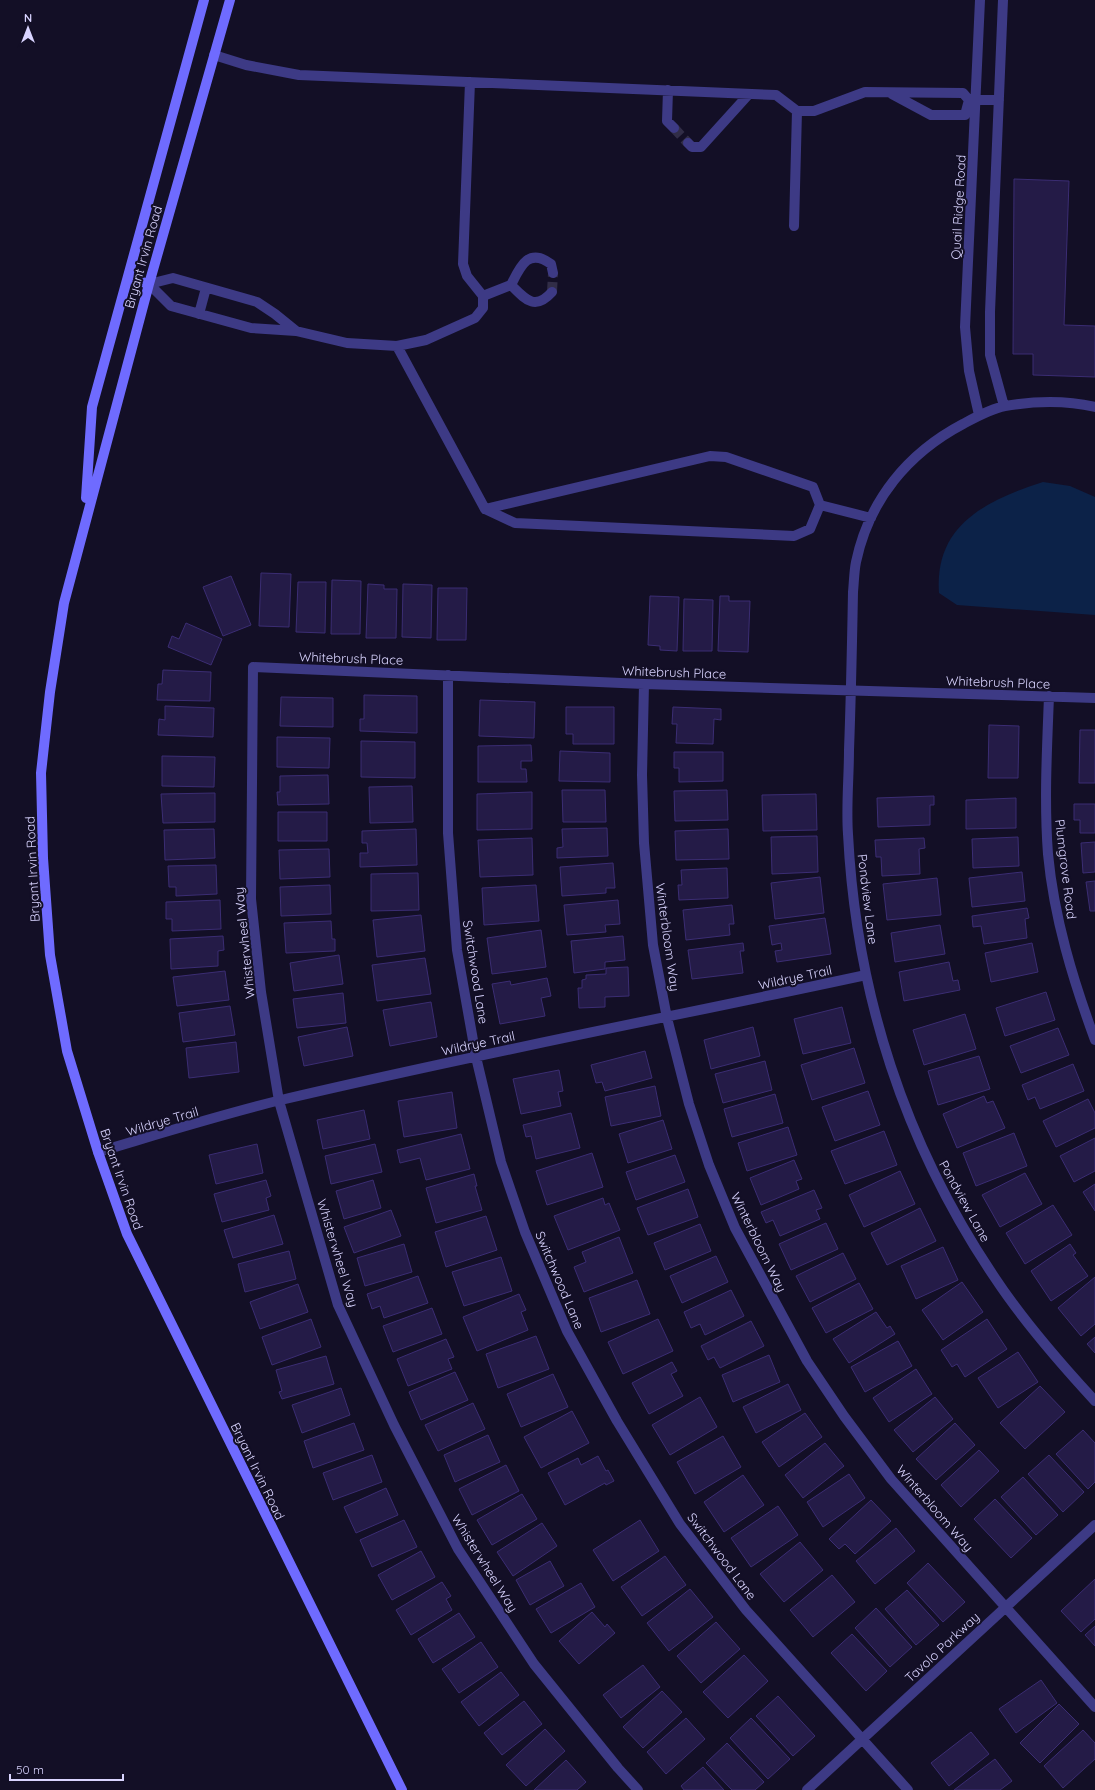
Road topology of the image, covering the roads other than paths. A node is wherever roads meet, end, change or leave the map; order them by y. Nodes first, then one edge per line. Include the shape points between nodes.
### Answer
1 (204, 0) edge
2 (230, 0) edge
3 (980, 0) edge
4 (1003, 0) edge
5 (214, 56) junction
6 (470, 82) junction
7 (668, 90) junction
8 (891, 93) junction
9 (749, 94) junction
10 (972, 100) junction
11 (999, 100) junction
12 (797, 111) junction
13 (674, 128) tunnel mouth
14 (688, 143) tunnel mouth
15 (794, 226) dead end
16 (553, 273) tunnel mouth
17 (128, 278) junction
18 (149, 284) junction
19 (511, 285) junction
20 (206, 288) junction
21 (552, 292) dead end
22 (483, 296) junction
23 (199, 314) junction
24 (296, 331) junction
25 (397, 346) junction
26 (1004, 406) junction
27 (1095, 407) edge
28 (979, 415) junction
29 (820, 505) junction
30 (485, 509) junction
31 (871, 518) junction
32 (85, 522) junction
33 (253, 667) joint
34 (448, 674) junction
35 (644, 684) junction
36 (851, 691) junction
37 (1049, 696) junction
38 (1095, 698) edge
39 (866, 975) junction
40 (667, 1018) junction
41 (1095, 1040) edge
42 (476, 1056) junction
43 (279, 1101) junction
44 (98, 1152) junction
45 (1095, 1401) edge
46 (1095, 1525) edge
47 (1005, 1606) junction
48 (1095, 1707) edge
49 (863, 1738) junction
50 (402, 1790) edge
51 (638, 1790) edge
52 (807, 1790) edge
53 (908, 1790) edge

1 - 17 street, Bryant Irvin Road
2 - 5 street, Bryant Irvin Road
3 - 10 street, Quail Ridge Road
4 - 11 street
5 - 6 street via 299,75
5 - 18 street, Bryant Irvin Road
6 - 7 street
6 - 22 street via 463,264 466,276
7 - 9 street
7 - 13 street via 667,121
8 - 10 street via 964,93
8 - 10 street via 930,115 965,115
8 - 12 street via 865,92 814,111
9 - 12 street via 776,95
9 - 14 street via 701,148 692,147
10 - 11 street
10 - 28 street, Quail Ridge Road via 965,327 969,371
11 - 26 street via 990,355
12 - 15 street
16 - 19 street via 551,264 543,258 531,258 522,263
17 - 18 street
17 - 32 street, Bryant Irvin Road via 92,407
18 - 20 street via 173,278
18 - 23 street via 171,306
18 - 32 street, Bryant Irvin Road
19 - 21 street via 526,300 536,303 544,300
19 - 22 street
20 - 23 street
20 - 24 street via 257,302
22 - 25 street via 483,308 476,318 426,340
23 - 24 street via 251,328
24 - 25 street via 347,343
25 - 30 street
26 - 27 street, Pondview Lane via 1055,401
26 - 28 street, Pondview Lane
28 - 31 street, Pondview Lane via 943,434 920,452 899,473
29 - 30 street via 810,530 794,536 515,523
29 - 30 street via 813,487 726,457 710,456
29 - 31 street
31 - 36 street, Pondview Lane via 856,563
32 - 44 street, Bryant Irvin Road via 64,603 41,773 50,955 67,1051
33 - 34 street, Whitebrush Place
33 - 43 street, Whisterwheel Way via 251,899 261,992
34 - 35 street, Whitebrush Place
34 - 42 street, Switchwood Lane via 448,833 451,885 457,950
35 - 36 street, Whitebrush Place
35 - 40 street, Winterbloom Way via 644,851 653,945
36 - 37 street, Whitebrush Place
36 - 39 street, Pondview Lane via 848,831 856,920
37 - 38 street, Whitebrush Place
37 - 41 street, Plumgrove Road via 1045,798 1049,862 1061,927
39 - 40 street, Wildrye Trail
39 - 45 street, Pondview Lane via 889,1066 924,1153 944,1192 995,1279 1057,1359
40 - 42 street, Wildrye Trail
40 - 47 street, Winterbloom Way via 688,1104 709,1165 732,1221 807,1361 844,1416 891,1478
42 - 43 street, Wildrye Trail
42 - 49 street, Switchwood Lane via 501,1162 525,1232 567,1332 617,1421 680,1524 746,1610
43 - 44 street, Wildrye Trail
43 - 51 street, Whisterwheel Way via 338,1305 394,1426 458,1549 530,1657
44 - 50 street, Bryant Irvin Road via 127,1234
46 - 47 street, Tavolo Parkway
47 - 48 street, Winterbloom Way
47 - 49 street, Tavolo Parkway
49 - 52 street, Tavolo Parkway
49 - 53 street, Switchwood Lane

